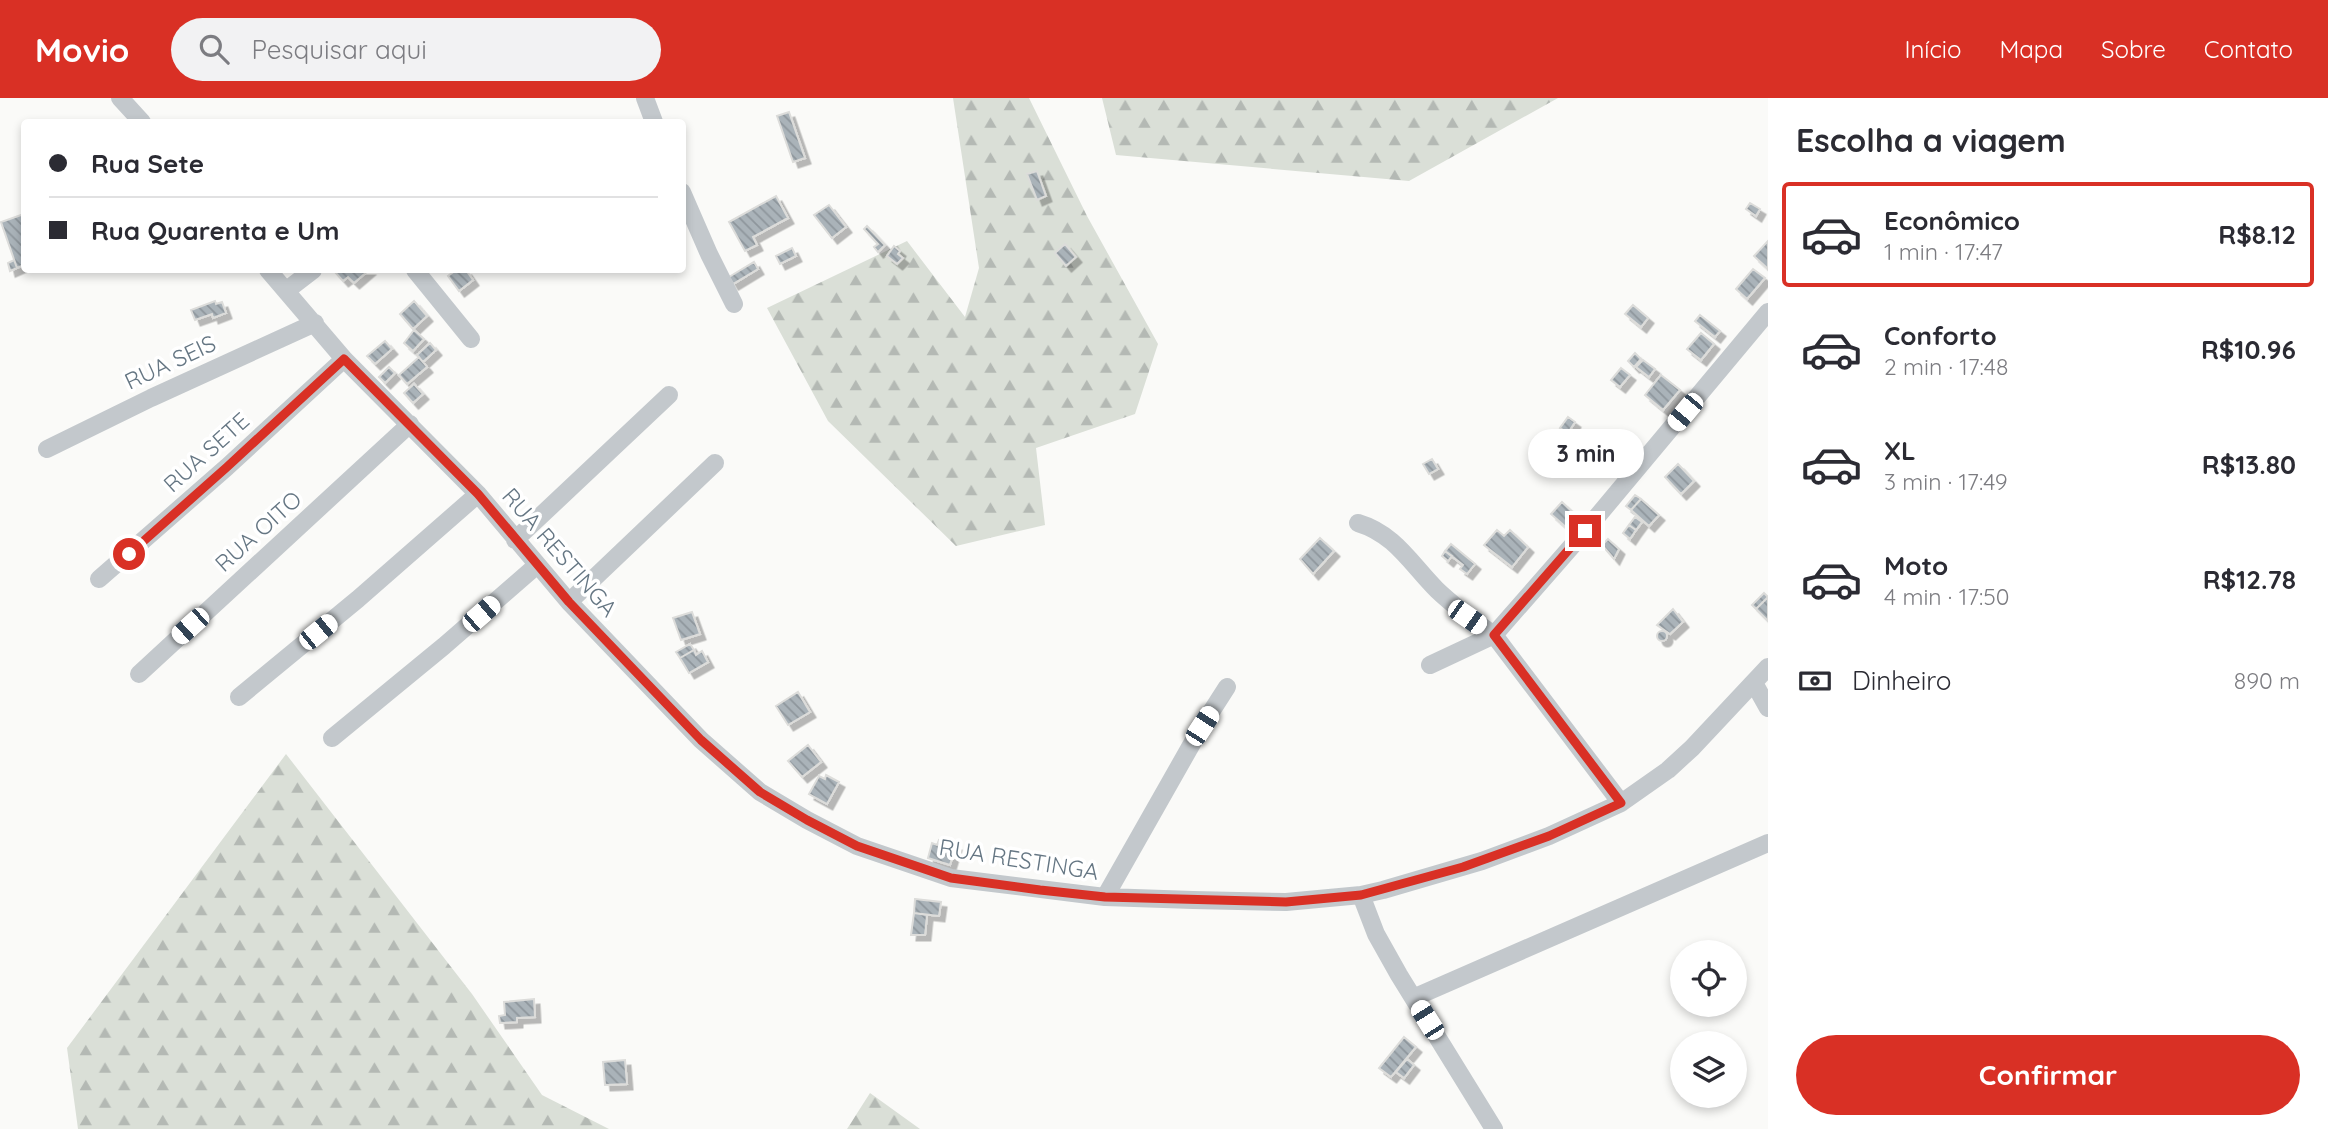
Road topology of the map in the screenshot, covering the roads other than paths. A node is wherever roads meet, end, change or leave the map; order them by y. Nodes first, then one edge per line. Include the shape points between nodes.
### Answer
1 (120, 98) edge
2 (645, 98) edge
3 (139, 119) edge
4 (653, 119) edge
5 (686, 201) edge
6 (271, 273) edge
7 (309, 273) edge
8 (417, 273) edge
9 (287, 290) junction
10 (734, 304) dead end
11 (1768, 312) edge
12 (315, 323) junction
13 (471, 339) dead end
14 (344, 359) junction
15 (669, 394) dead end
16 (410, 424) junction
17 (47, 449) dead end
18 (715, 463) dead end
19 (478, 494) junction
20 (1358, 523) dead end
21 (515, 540) junction
22 (536, 566) junction
23 (99, 579) dead end
24 (569, 602) junction
25 (1494, 635) junction
26 (1430, 664) dead end
27 (1768, 667) edge
28 (139, 674) dead end
29 (1754, 683) junction
30 (1227, 687) dead end
31 (239, 697) dead end
32 (1768, 708) edge
33 (332, 738) dead end
34 (1621, 803) junction
35 (1768, 843) edge
36 (1361, 895) junction
37 (1105, 897) junction
38 (1413, 998) junction
39 (1494, 1129) edge

1 - 3 street
2 - 4 street
5 - 10 street
6 - 9 street, RUA RESTINGA
7 - 9 street
8 - 13 street
9 - 12 street, RUA RESTINGA
11 - 25 street
12 - 14 street, RUA RESTINGA
12 - 17 street, RUA SEIS
14 - 16 street, RUA RESTINGA
14 - 23 street, RUA SETE
15 - 21 street
16 - 19 street, RUA RESTINGA
16 - 28 street, RUA OITO
18 - 24 street
19 - 21 street, RUA RESTINGA
19 - 31 street
20 - 25 street via 1389,537 1452,603
21 - 22 street, RUA RESTINGA
22 - 24 street, RUA RESTINGA
22 - 33 street
24 - 37 street, RUA RESTINGA via 701,740 760,792 807,820 857,846 951,878
25 - 26 street
25 - 34 street
27 - 29 street, RUA RESTINGA
29 - 32 street
29 - 34 street, RUA RESTINGA via 1668,770
30 - 37 street
34 - 36 street, RUA RESTINGA via 1482,861
35 - 38 street
36 - 37 street, RUA RESTINGA via 1286,902
36 - 38 street via 1376,934
38 - 39 street

